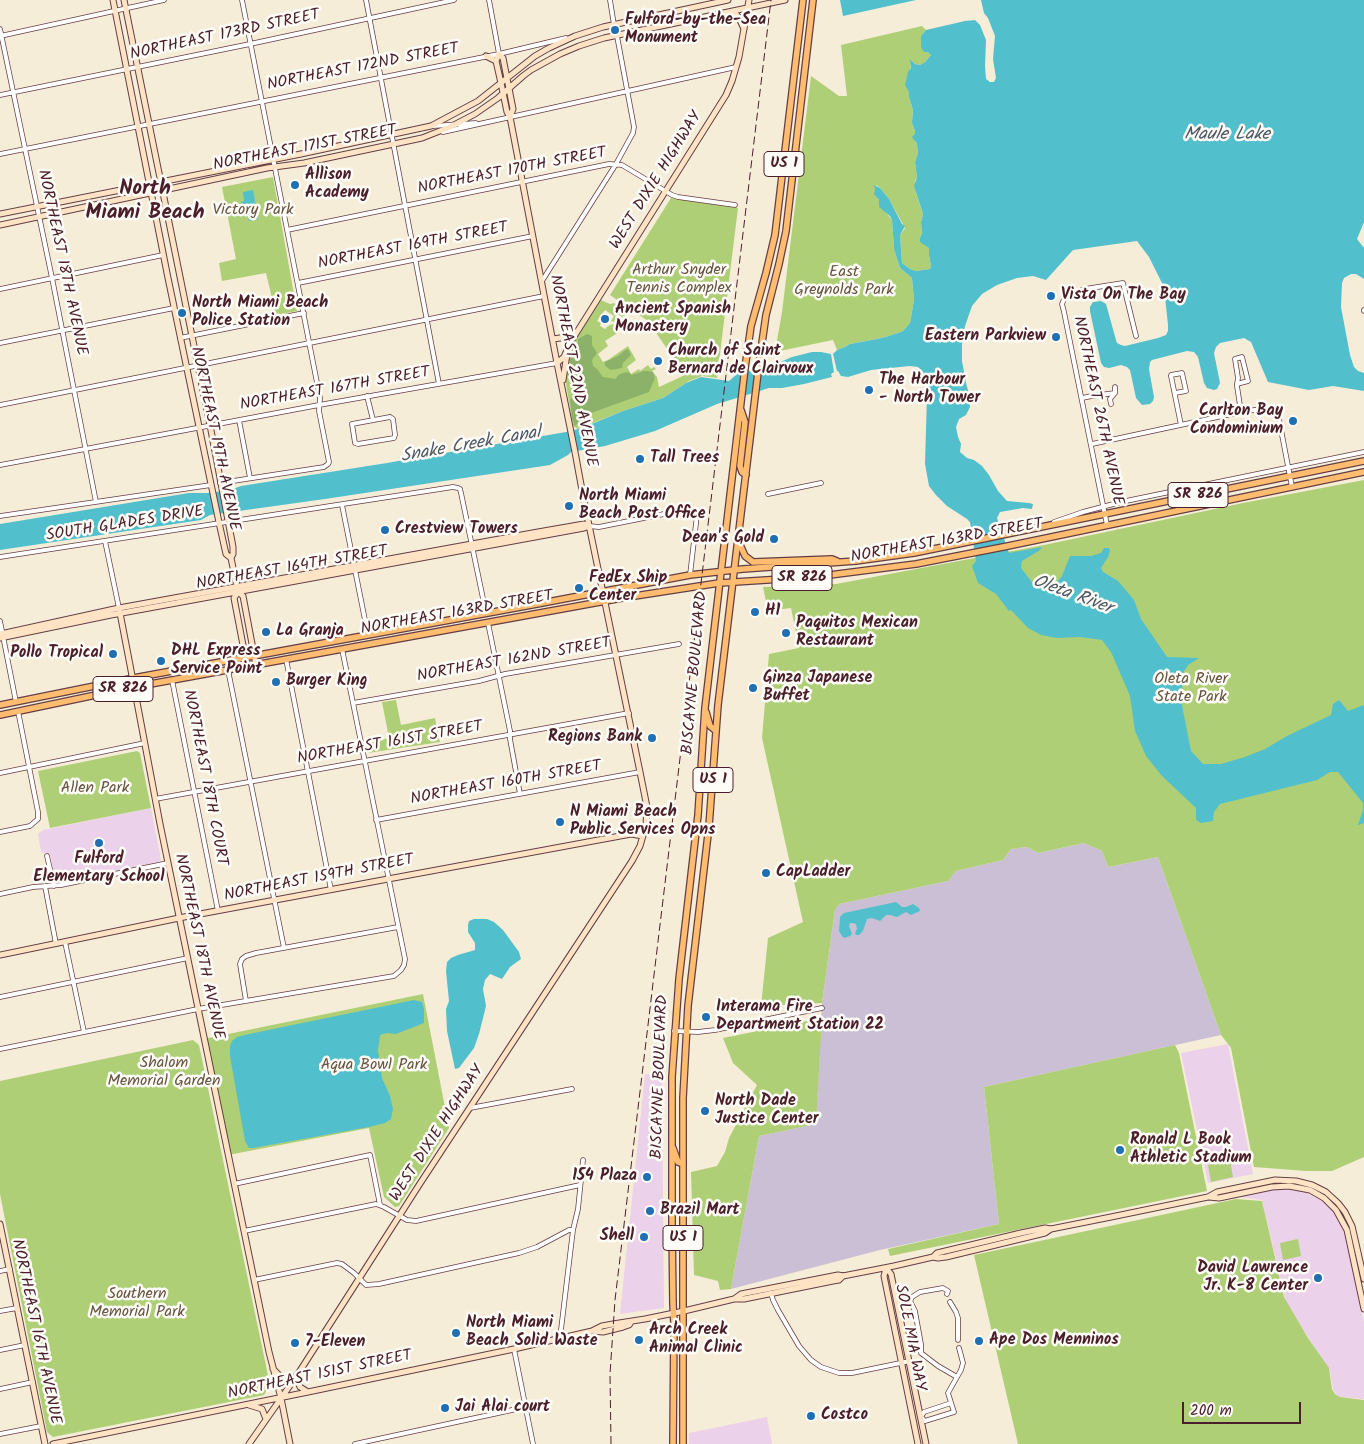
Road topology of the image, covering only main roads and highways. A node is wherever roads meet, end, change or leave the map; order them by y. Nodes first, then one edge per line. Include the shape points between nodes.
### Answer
1 (802, 0) edge
2 (813, 0) edge
3 (740, 402) junction
4 (1364, 461) edge
5 (1364, 472) edge
6 (746, 475) junction
7 (738, 539) junction
8 (914, 553) junction
9 (839, 562) junction
10 (916, 564) junction
11 (734, 570) junction
12 (720, 571) junction
13 (733, 582) junction
14 (719, 583) junction
15 (500, 611) junction
16 (486, 614) junction
17 (488, 622) junction
18 (471, 626) junction
19 (368, 635) junction
20 (355, 647) junction
21 (299, 648) junction
22 (286, 660) junction
23 (74, 690) junction
24 (31, 699) junction
25 (16, 702) junction
26 (54, 704) junction
27 (0, 705) edge
28 (704, 708) junction
29 (18, 711) junction
30 (2, 714) edge
31 (716, 731) junction
32 (682, 953) junction
33 (694, 954) junction
34 (671, 1143) junction
35 (684, 1164) junction
36 (673, 1430) junction
37 (683, 1430) junction
38 (673, 1444) edge
39 (683, 1444) edge

1 - 3 main road, BISCAYNE BOULEVARD / US 1 via 775,235 751,326
2 - 6 main road, BISCAYNE BOULEVARD / US 1 via 786,231 766,315
3 - 6 main road via 744,422 740,466
3 - 12 main road, BISCAYNE BOULEVARD / US 1
4 - 8 main road, NORTHEAST 163RD STREET / SR 826
5 - 10 main road, NORTHEAST 163RD STREET / SR 826
6 - 7 main road, BISCAYNE BOULEVARD / US 1
7 - 9 main road via 744,555 751,562 832,558
7 - 11 main road, BISCAYNE BOULEVARD / US 1
8 - 9 main road, NORTHEAST 163RD STREET / SR 826
8 - 10 main road
9 - 11 main road, NORTHEAST 163RD STREET / SR 826
10 - 13 main road, NORTHEAST 163RD STREET / SR 826 via 814,577
11 - 12 main road, NORTHEAST 163RD STREET / SR 826
11 - 13 main road, BISCAYNE BOULEVARD / US 1
12 - 14 main road, BISCAYNE BOULEVARD / US 1
12 - 15 main road, NORTHEAST 163RD STREET / SR 826
13 - 14 main road, NORTHEAST 163RD STREET / SR 826
13 - 31 main road, BISCAYNE BOULEVARD / US 1
14 - 17 main road, NORTHEAST 163RD STREET / SR 826
14 - 28 main road, BISCAYNE BOULEVARD / US 1
15 - 16 main road, NORTHEAST 163RD STREET / SR 826
15 - 17 main road
16 - 18 main road
16 - 19 main road, NORTHEAST 163RD STREET / SR 826
17 - 18 main road, NORTHEAST 163RD STREET / SR 826
18 - 20 main road, NORTHEAST 163RD STREET / SR 826
19 - 20 main road
19 - 21 main road, NORTHEAST 163RD STREET / SR 826
20 - 22 main road, NORTHEAST 163RD STREET / SR 826
21 - 22 main road via 288,654
21 - 23 main road, NORTHEAST 163RD STREET / SR 826
22 - 26 main road, NORTHEAST 163RD STREET / SR 826 via 134,686
23 - 24 main road, NORTHEAST 163RD STREET / SR 826
23 - 26 main road
24 - 25 main road, NORTHEAST 163RD STREET / SR 826
24 - 29 main road
25 - 27 main road, NORTHEAST 163RD STREET / SR 826
25 - 30 main road
26 - 29 main road, NORTHEAST 163RD STREET / SR 826
28 - 31 main road via 710,726
28 - 32 main road, BISCAYNE BOULEVARD / US 1 via 699,798
29 - 30 main road, NORTHEAST 163RD STREET / SR 826
31 - 33 main road, BISCAYNE BOULEVARD / US 1
32 - 33 main road
32 - 34 main road, BISCAYNE BOULEVARD / US 1 via 674,1031
33 - 35 main road, BISCAYNE BOULEVARD / US 1 via 686,1032
34 - 35 main road via 678,1162
34 - 36 main road, BISCAYNE BOULEVARD / US 1
35 - 37 main road, BISCAYNE BOULEVARD / US 1
36 - 37 main road
36 - 38 main road, BISCAYNE BOULEVARD / US 1
37 - 39 main road, BISCAYNE BOULEVARD / US 1

